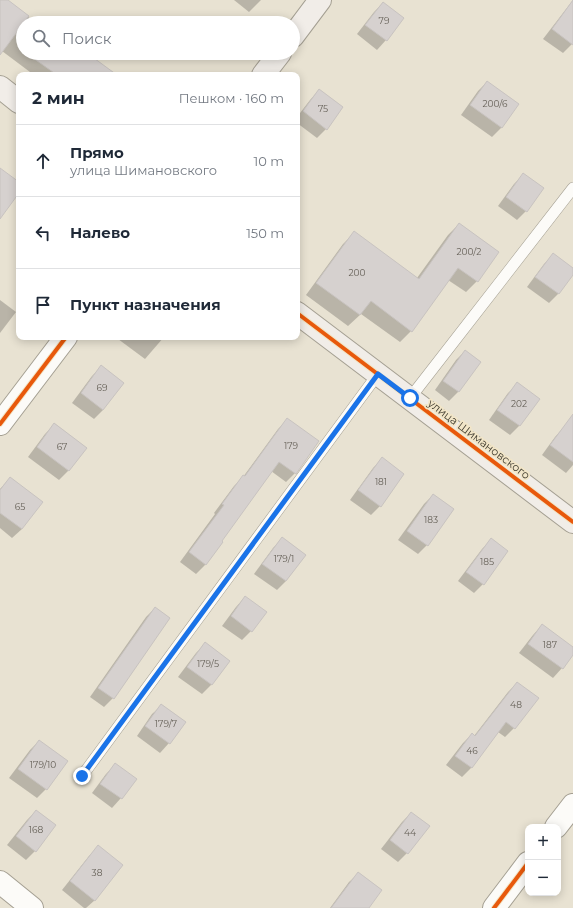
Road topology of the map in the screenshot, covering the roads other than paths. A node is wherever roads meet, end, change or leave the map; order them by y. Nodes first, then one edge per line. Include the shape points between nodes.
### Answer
1 (320, 0) edge
2 (300, 27) edge
3 (275, 60) edge
4 (265, 72) edge
5 (0, 87) edge
6 (16, 100) edge
7 (573, 188) edge
8 (300, 315) edge
9 (64, 340) edge
10 (378, 374) junction
11 (410, 398) junction
12 (0, 424) edge
13 (573, 522) edge
14 (82, 776) dead end
15 (573, 805) edge
16 (558, 824) edge
17 (525, 867) edge
18 (0, 882) edge
19 (32, 908) edge
20 (494, 908) edge

1 - 2 street
3 - 4 street
5 - 6 street
7 - 11 lane
8 - 10 street, улица Шимановского
9 - 12 street
10 - 11 street, улица Шимановского
10 - 14 lane
11 - 13 street, улица Шимановского
15 - 16 street
17 - 20 street
18 - 19 street

